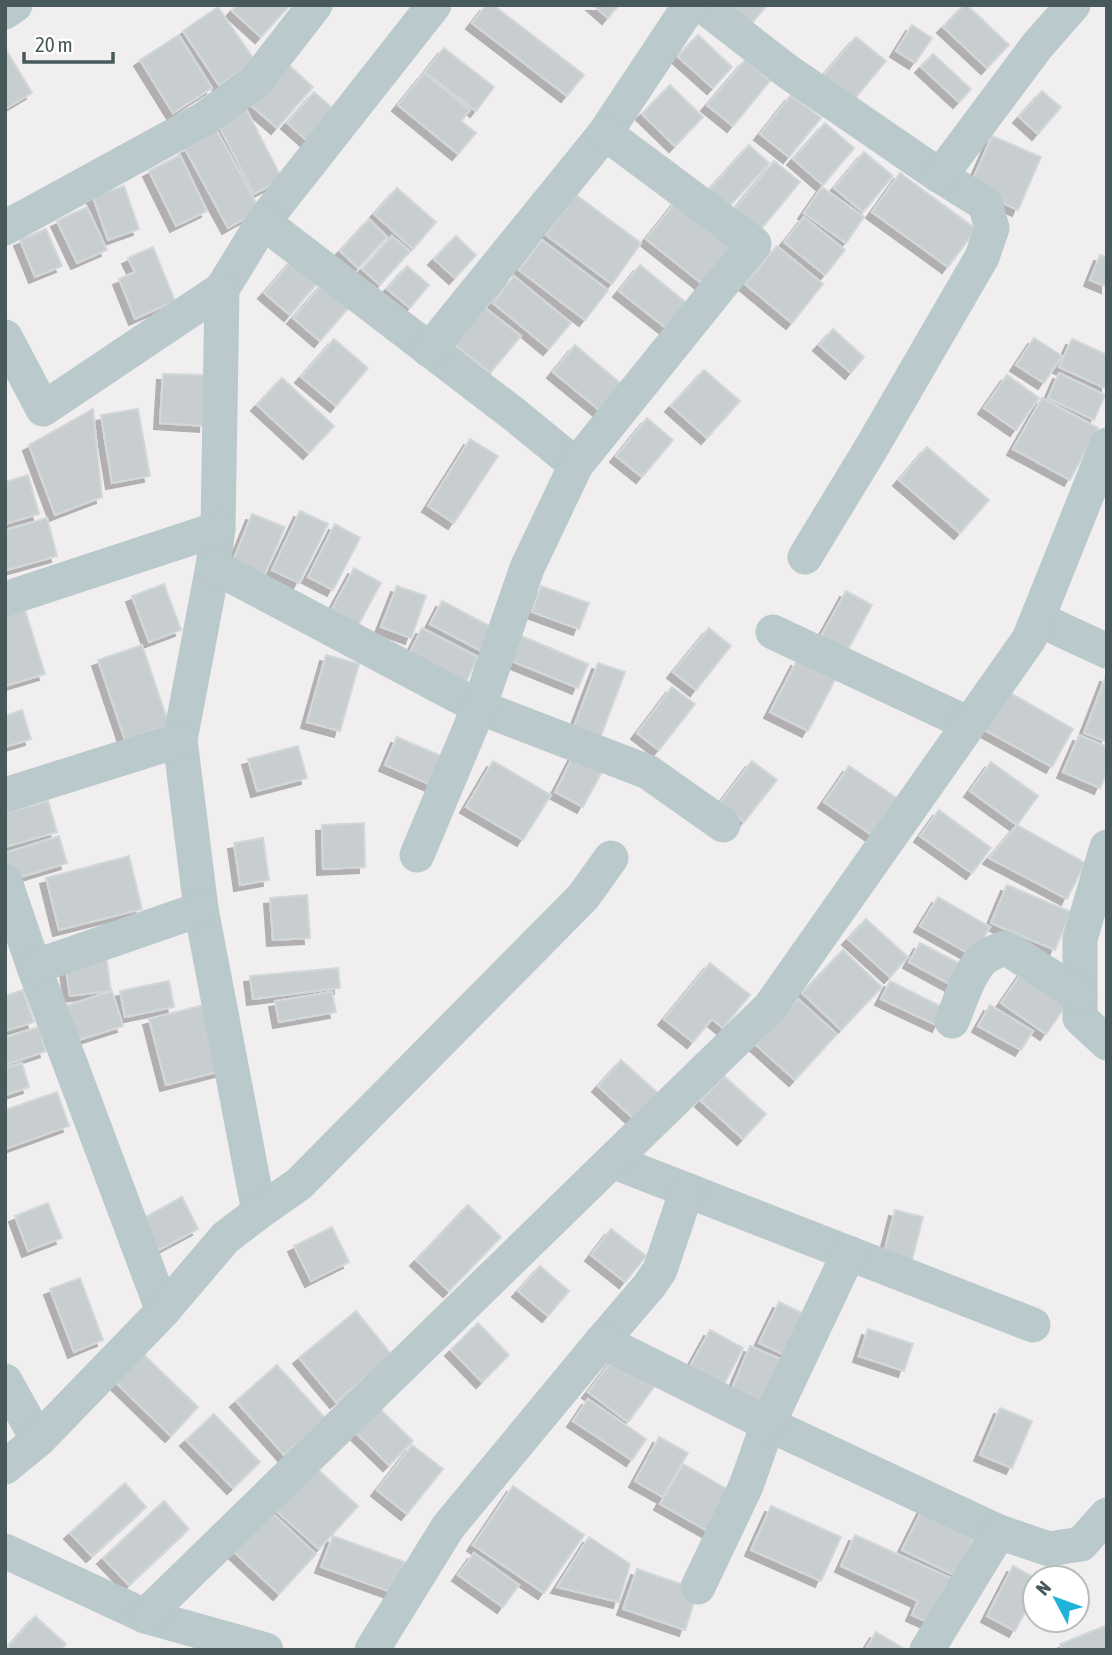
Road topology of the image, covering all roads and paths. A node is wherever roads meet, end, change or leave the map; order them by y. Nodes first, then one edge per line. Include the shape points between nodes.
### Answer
1 (15, 5) edge
2 (315, 5) edge
3 (434, 5) edge
4 (690, 5) edge
5 (702, 5) edge
6 (1073, 5) edge
7 (5, 12) edge
8 (605, 133) junction
9 (940, 176) junction
10 (264, 222) junction
11 (5, 228) edge
12 (222, 289) junction
13 (5, 337) edge
14 (429, 350) junction
15 (1107, 445) edge
16 (576, 465) junction
17 (218, 529) junction
18 (805, 557) dead end
19 (213, 566) junction
20 (5, 599) edge
21 (1038, 619) junction
22 (773, 632) dead end
23 (1107, 651) edge
24 (479, 706) junction
25 (969, 724) junction
26 (180, 740) junction
27 (5, 795) edge
28 (723, 825) dead end
29 (1107, 847) edge
30 (417, 855) dead end
31 (611, 858) dead end
32 (5, 882) edge
33 (201, 909) junction
34 (34, 967) junction
35 (1080, 995) junction
36 (952, 1021) dead end
37 (1107, 1043) edge
38 (612, 1161) junction
39 (687, 1190) junction
40 (259, 1212) junction
41 (849, 1253) junction
42 (163, 1311) junction
43 (1032, 1325) dead end
44 (602, 1341) junction
45 (5, 1381) edge
46 (768, 1424) junction
47 (38, 1440) junction
48 (5, 1467) edge
49 (1107, 1515) edge
50 (999, 1532) junction
51 (11, 1562) edge
52 (698, 1587) dead end
53 (145, 1616) junction
54 (190, 1640) edge
55 (266, 1650) edge
56 (372, 1650) edge
57 (927, 1650) edge

1 - 7 street
2 - 11 street via 256,80 205,119
3 - 10 street
4 - 8 street
5 - 9 street via 787,71
6 - 9 street
8 - 14 street
8 - 16 street via 754,244
9 - 18 street via 985,204 992,228 982,257
10 - 12 street
10 - 14 street
12 - 13 street via 43,409
12 - 17 street
14 - 16 street
15 - 21 street
16 - 24 street via 527,568
17 - 19 street
17 - 20 street
19 - 24 street
19 - 26 street
21 - 23 street
21 - 25 street
22 - 25 street
24 - 28 street via 648,772
24 - 30 street
25 - 38 street via 770,1007
26 - 27 street
26 - 33 street
29 - 35 street via 1080,939
31 - 40 street via 583,897 309,1175
32 - 34 street
33 - 34 street
33 - 40 street
34 - 42 street
35 - 36 street via 1004,948 975,968
35 - 37 street via 1080,1018
38 - 39 street
38 - 53 street
39 - 41 street
39 - 44 street via 660,1270
40 - 42 street via 225,1238
41 - 43 street
41 - 46 street
42 - 47 street
44 - 46 street
44 - 56 street via 448,1527
45 - 47 street
46 - 50 street
46 - 52 street via 746,1486
47 - 48 street
49 - 50 street via 1081,1544 1049,1549
50 - 57 street
51 - 53 street
53 - 54 street
54 - 55 street

